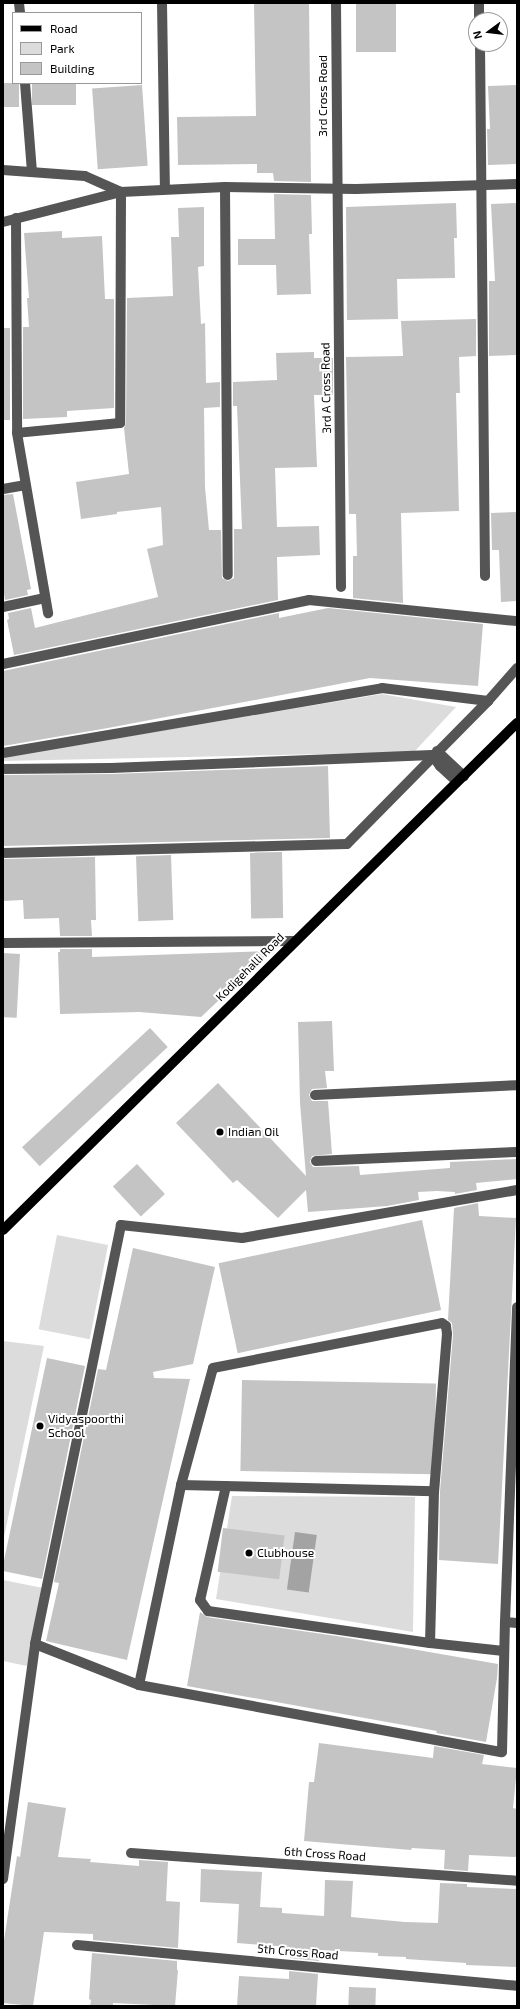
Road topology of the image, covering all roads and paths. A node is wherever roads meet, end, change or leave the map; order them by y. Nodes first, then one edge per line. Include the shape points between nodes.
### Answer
1 (162, 3) edge
2 (336, 3) edge
3 (480, 52) edge
4 (25, 84) edge
5 (3, 170) edge
6 (32, 172) junction
7 (517, 184) edge
8 (481, 185) junction
9 (225, 186) junction
10 (337, 188) junction
11 (166, 189) junction
12 (120, 192) junction
13 (16, 218) junction
14 (3, 222) edge
15 (18, 433) junction
16 (26, 485) junction
17 (3, 488) edge
18 (228, 575) dead end
19 (485, 576) dead end
20 (341, 587) dead end
21 (45, 598) junction
22 (3, 607) edge
23 (48, 613) dead end
24 (517, 622) edge
25 (3, 664) edge
26 (517, 668) edge
27 (488, 701) junction
28 (517, 723) edge
29 (3, 753) edge
30 (435, 753) junction
31 (3, 769) edge
32 (460, 779) junction
33 (3, 853) edge
34 (295, 941) junction
35 (3, 943) edge
36 (517, 1085) edge
37 (315, 1095) dead end
38 (517, 1152) edge
39 (316, 1161) dead end
40 (517, 1190) edge
41 (3, 1230) edge
42 (517, 1307) edge
43 (181, 1485) junction
44 (226, 1486) junction
45 (434, 1491) junction
46 (517, 1619) edge
47 (505, 1621) junction
48 (517, 1623) edge
49 (430, 1643) junction
50 (35, 1644) junction
51 (504, 1651) junction
52 (139, 1685) junction
53 (132, 1853) dead end
54 (3, 1879) edge
55 (517, 1881) edge
56 (77, 1945) dead end
57 (517, 1986) edge

1 - 11 street
2 - 10 street, 3rd Cross Road
3 - 8 street
4 - 6 street
5 - 6 street
6 - 12 street via 85,176
7 - 8 street
8 - 10 street
8 - 19 street
9 - 10 street
9 - 11 street
9 - 18 street
10 - 20 street, 3rd A Cross Road
11 - 12 street
12 - 13 street
12 - 15 street via 120,423
13 - 14 street
13 - 15 street
15 - 16 street
16 - 17 street
16 - 21 street
21 - 22 street
21 - 23 street
24 - 25 street via 309,600
26 - 27 street
27 - 29 street via 382,688
27 - 30 street
28 - 32 main road, Kodigehalli Road
30 - 31 street via 111,768
30 - 32 street
30 - 33 street via 347,844
32 - 34 main road, Kodigehalli Road
34 - 35 street
34 - 41 main road, Kodigehalli Road
36 - 37 street
38 - 39 street
40 - 50 street via 242,1238 121,1225
42 - 47 street
43 - 44 street
43 - 45 street via 213,1368 442,1323 446,1326 447,1334
43 - 52 street
44 - 45 street
44 - 49 street via 200,1600 208,1611
45 - 49 street
46 - 47 street
47 - 48 street
47 - 51 street
49 - 51 street
50 - 52 street
50 - 54 street
51 - 52 street via 502,1752
53 - 55 street, 6th Cross Road
56 - 57 street, 5th Cross Road

